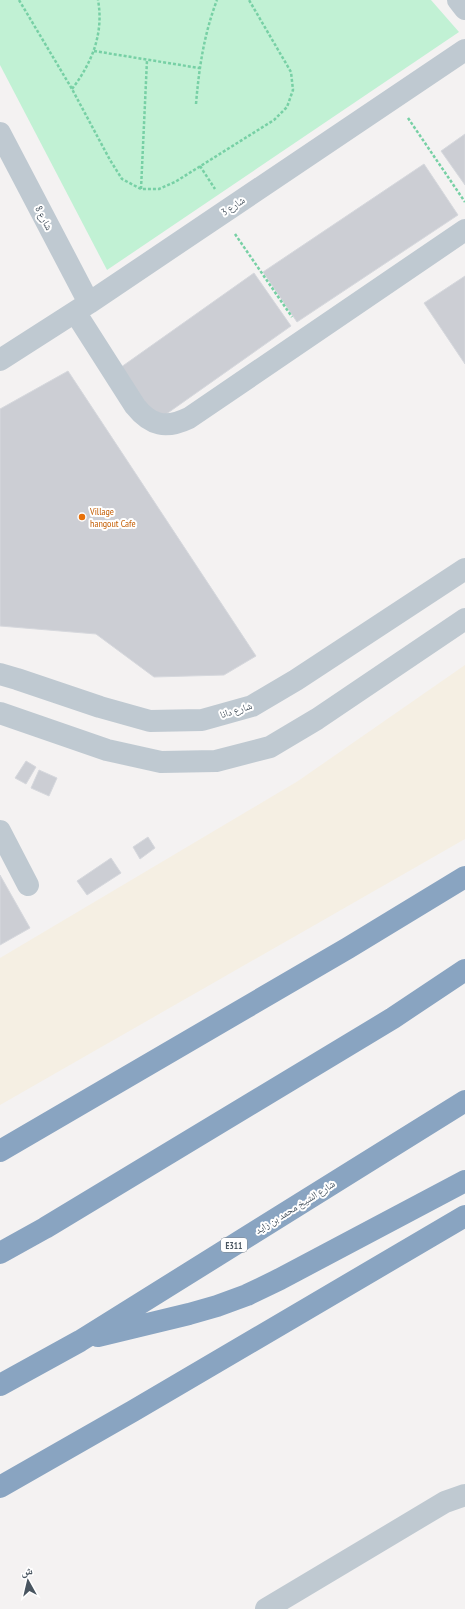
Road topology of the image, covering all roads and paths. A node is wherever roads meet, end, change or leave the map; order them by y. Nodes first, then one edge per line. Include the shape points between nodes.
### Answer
1 (19, 0) edge
2 (98, 0) edge
3 (217, 0) edge
4 (249, 0) edge
5 (458, 0) edge
6 (465, 9) edge
7 (465, 50) edge
8 (94, 51) junction
9 (147, 60) junction
10 (198, 68) junction
11 (72, 89) junction
12 (394, 98) junction
13 (196, 104) dead end
14 (0, 133) edge
15 (142, 189) junction
16 (465, 202) edge
17 (221, 214) junction
18 (465, 230) edge
19 (82, 307) junction
20 (306, 338) junction
21 (0, 360) edge
22 (465, 569) edge
23 (465, 619) edge
24 (0, 674) edge
25 (0, 713) edge
26 (0, 831) edge
27 (465, 877) edge
28 (28, 885) dead end
29 (465, 970) edge
30 (465, 1101) edge
31 (0, 1151) edge
32 (465, 1181) edge
33 (465, 1216) edge
34 (0, 1253) edge
35 (80, 1341) junction
36 (0, 1385) edge
37 (0, 1487) edge
38 (465, 1495) edge
39 (266, 1609) edge

1 - 11 path
2 - 8 path via 99,31
3 - 10 path via 208,22
4 - 15 path via 291,72 293,90 287,108 274,120 174,182 159,189
5 - 6 street
7 - 12 street, شارع 3
8 - 9 path
8 - 11 path
9 - 10 path
9 - 15 path
10 - 13 path
11 - 15 path via 122,179
12 - 16 path
12 - 17 street, شارع 3
14 - 19 street, شارع 8
17 - 19 street, شارع 3
17 - 20 path
18 - 20 street, شارع 8
19 - 20 street, شارع 8 via 135,406 143,416 165,425 189,418
19 - 21 street, شارع 3
22 - 24 street, شارع دانا via 252,706 202,720 150,721 100,708
23 - 25 street via 317,719 270,747 216,761 161,762 107,750
26 - 28 street
27 - 31 highway
29 - 34 highway via 393,1018
30 - 35 highway, شارع الشيخ محمد بن زايد / E311
32 - 35 highway via 247,1295 189,1314
33 - 37 highway
35 - 36 highway, شارع الشيخ محمد بن زايد / E311
38 - 39 street via 445,1502

